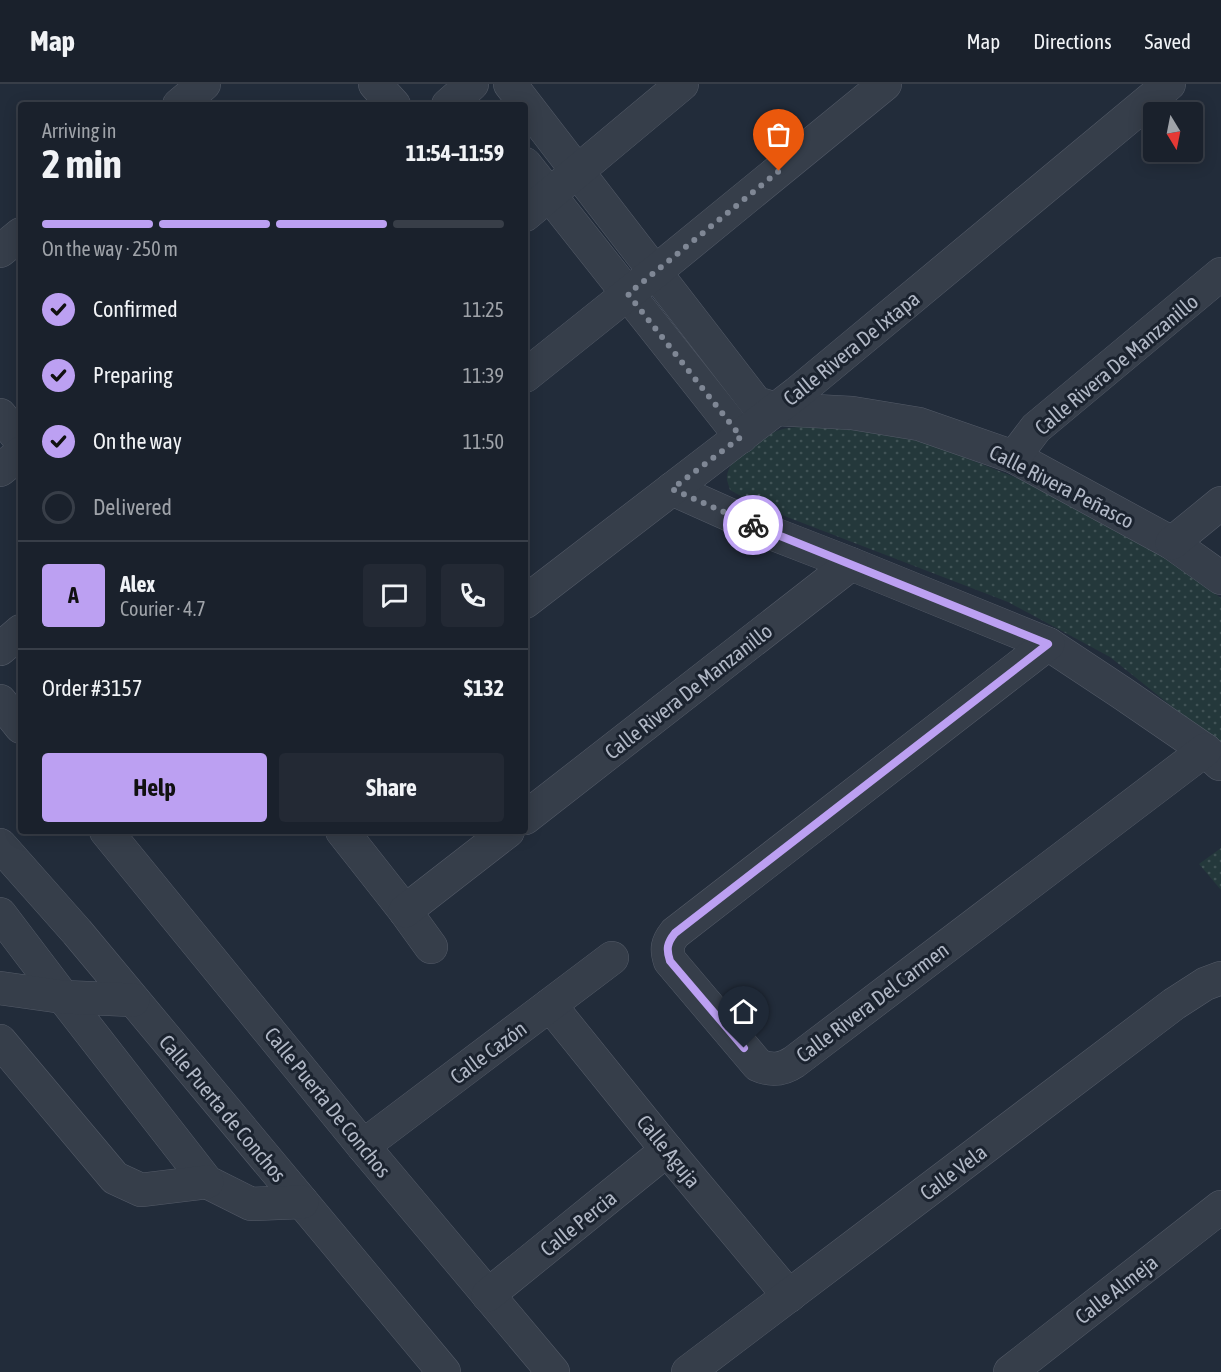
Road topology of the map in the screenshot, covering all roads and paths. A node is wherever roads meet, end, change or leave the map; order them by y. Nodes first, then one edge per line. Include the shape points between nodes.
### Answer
1 (204, 84) edge
2 (375, 84) edge
3 (510, 84) edge
4 (681, 84) edge
5 (885, 84) edge
6 (1169, 84) edge
7 (183, 102) edge
8 (391, 102) edge
9 (524, 102) edge
10 (528, 107) edge
11 (577, 171) junction
12 (528, 174) edge
13 (537, 205) edge
14 (18, 236) edge
15 (0, 251) edge
16 (655, 272) junction
17 (1221, 274) edge
18 (628, 294) junction
19 (528, 374) edge
20 (776, 409) junction
21 (0, 415) edge
22 (18, 437) edge
23 (741, 437) junction
24 (18, 456) edge
25 (1014, 457) junction
26 (0, 471) edge
27 (672, 489) junction
28 (1221, 503) edge
29 (1172, 543) junction
30 (851, 564) junction
31 (1221, 578) edge
32 (528, 600) edge
33 (18, 634) edge
34 (1048, 644) junction
35 (0, 649) edge
36 (0, 701) edge
37 (18, 723) edge
38 (1213, 758) edge
39 (528, 816) edge
40 (108, 834) edge
41 (344, 834) edge
42 (504, 834) edge
43 (0, 845) edge
44 (405, 911) junction
45 (0, 914) edge
46 (431, 947) dead end
47 (612, 958) dead end
48 (1221, 978) edge
49 (0, 988) edge
50 (63, 997) junction
51 (133, 1000) junction
52 (550, 1005) junction
53 (0, 1041) edge
54 (363, 1146) junction
55 (667, 1150) junction
56 (207, 1182) junction
57 (302, 1202) junction
58 (1221, 1207) edge
59 (488, 1295) junction
60 (789, 1296) junction
61 (444, 1372) edge
62 (553, 1372) edge
63 (688, 1372) edge
64 (1010, 1372) edge

1 - 7 street
2 - 8 street
3 - 9 street, Calle Rivera Peñasco
4 - 11 street
5 - 16 street
6 - 20 street, Calle Rivera De Ixtapa
10 - 11 street, Calle Rivera Peñasco
11 - 13 street
11 - 16 street, Calle Rivera Peñasco
12 - 13 street
13 - 18 street
14 - 15 street
16 - 18 street
16 - 20 street, Calle Rivera Peñasco via 756,403
17 - 25 street, Calle Rivera De Manzanillo via 1036,428
18 - 19 street
18 - 23 street
20 - 23 street, Calle Rivera De Ixtapa
20 - 25 street, Calle Rivera Peñasco via 852,413 919,424
21 - 22 street
23 - 27 street, Calle Rivera De Ixtapa
24 - 26 street
25 - 29 street, Calle Rivera Peñasco
27 - 30 street
27 - 32 street, Calle Rivera De Ixtapa
28 - 29 street
29 - 31 street, Calle Rivera Peñasco
30 - 34 street
30 - 39 street, Calle Rivera De Manzanillo
33 - 35 street
34 - 38 street
34 - 38 street, Calle Rivera Del Carmen via 669,941 670,961 759,1065 780,1069 794,1062
36 - 37 street
40 - 54 street, Calle Puerta De Conchos
41 - 44 street
42 - 44 street
43 - 51 street, Calle Puerta de Conchos
44 - 46 street
45 - 50 street
47 - 52 street, Calle Cazón
48 - 60 street, Calle Vela via 1174,1004
49 - 50 street
50 - 51 street
50 - 56 street
51 - 57 street, Calle Puerta de Conchos
52 - 54 street, Calle Cazón
52 - 55 street, Calle Aguja
53 - 56 street via 116,1178 141,1190
54 - 59 street, Calle Puerta De Conchos
55 - 59 street, Calle Percia
55 - 60 street, Calle Aguja
56 - 57 street via 251,1204
57 - 61 street, Calle Puerta de Conchos
58 - 64 street, Calle Almeja
59 - 62 street, Calle Puerta De Conchos
60 - 63 street, Calle Vela

